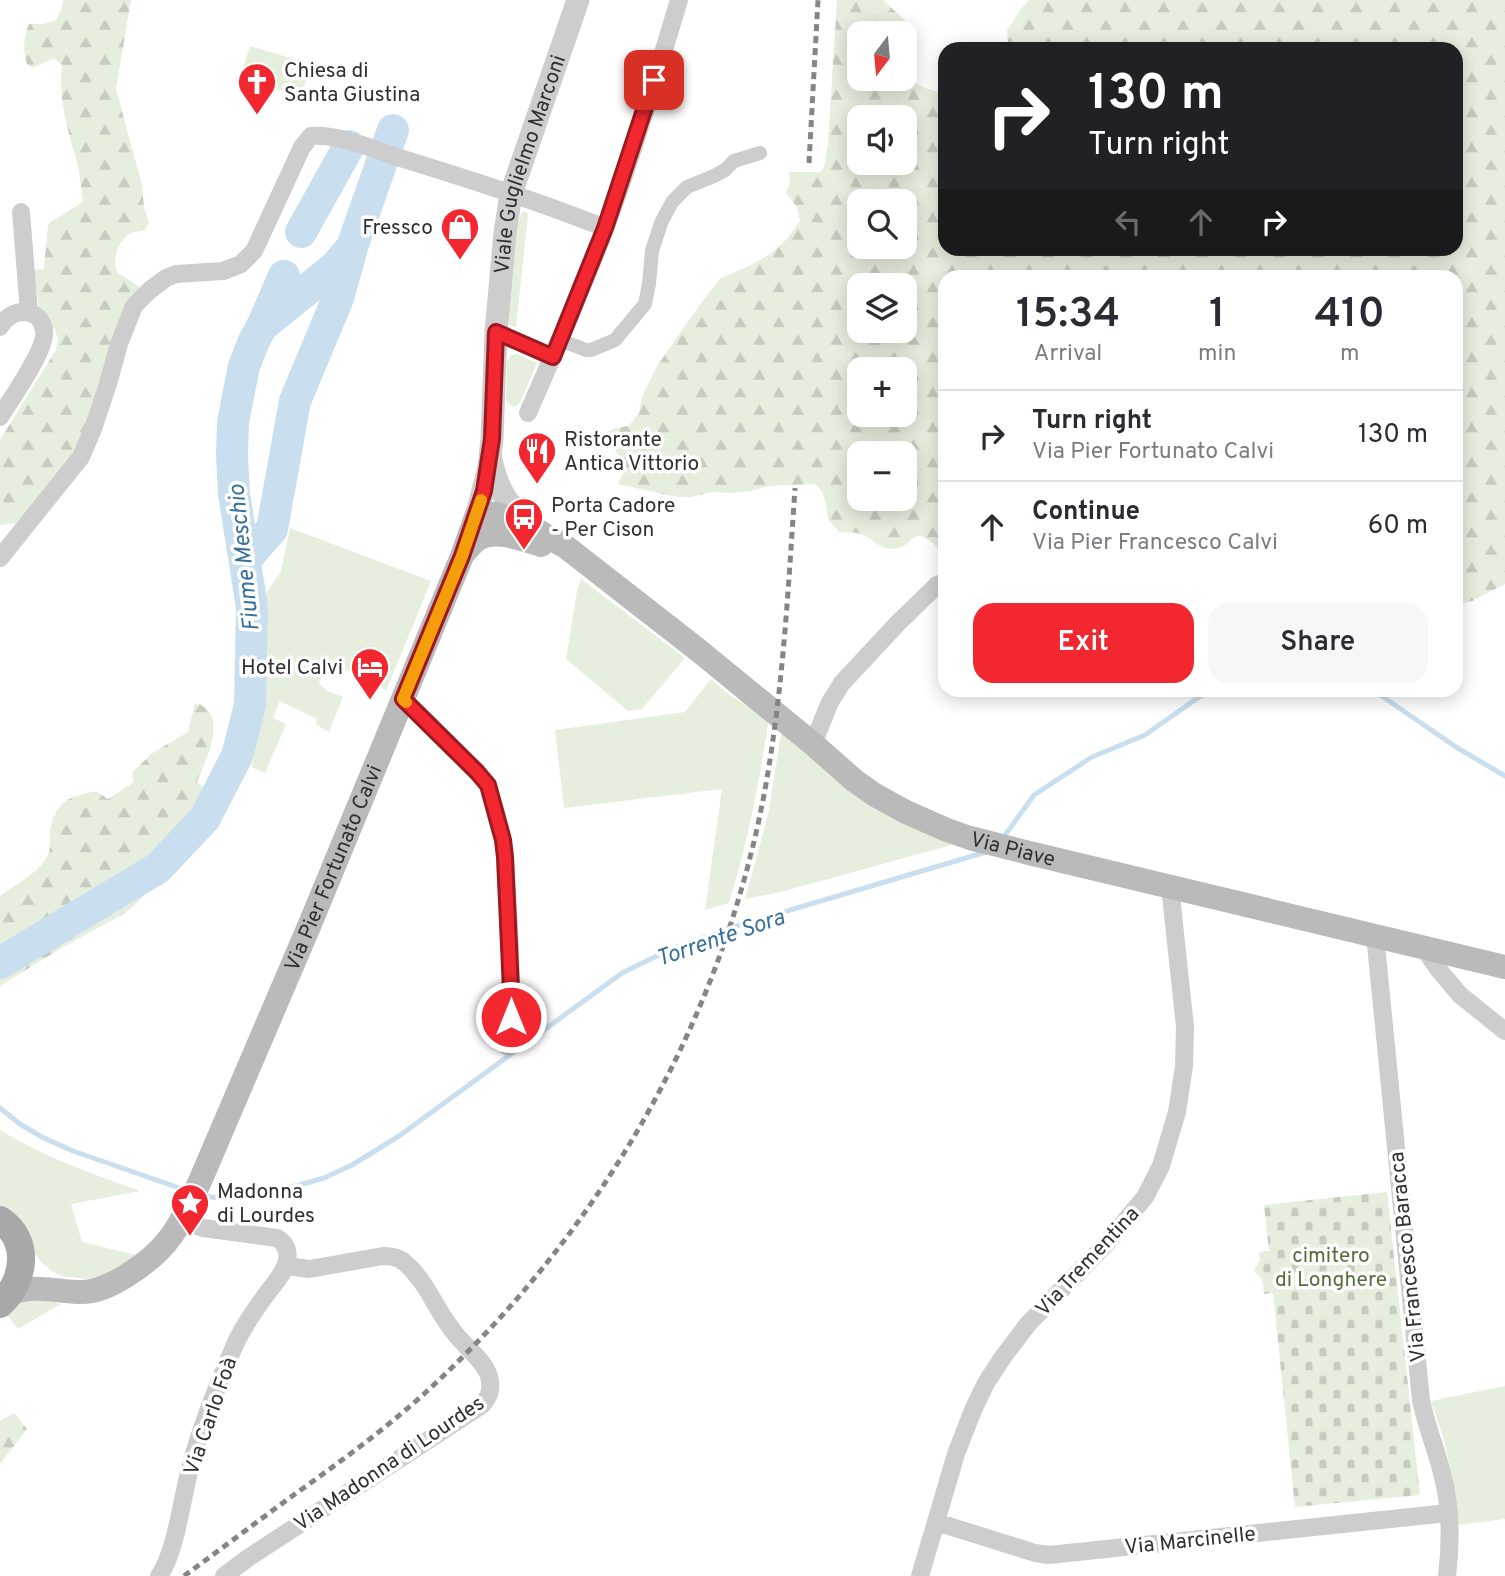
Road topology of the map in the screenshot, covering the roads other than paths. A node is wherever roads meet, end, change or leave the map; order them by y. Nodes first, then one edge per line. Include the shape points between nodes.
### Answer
1 (578, 0) edge
2 (679, 0) edge
3 (760, 153) dead end
4 (511, 194) junction
5 (21, 212) dead end
6 (605, 228) junction
7 (29, 312) junction
8 (0, 327) edge
9 (496, 332) junction
10 (560, 340) junction
11 (553, 357) junction
12 (528, 412) dead end
13 (0, 417) edge
14 (490, 454) junction
15 (477, 514) junction
16 (538, 531) junction
17 (513, 537) junction
18 (462, 556) junction
19 (0, 558) edge
20 (595, 571) junction
21 (938, 585) edge
22 (403, 699) junction
23 (813, 744) junction
24 (1170, 886) junction
25 (1375, 935) junction
26 (1423, 947) junction
27 (1505, 967) edge
28 (1505, 1031) edge
29 (507, 1046) dead end
30 (184, 1215) junction
31 (0, 1220) edge
32 (21, 1252) junction
33 (285, 1266) junction
34 (70, 1291) junction
35 (6, 1298) edge
36 (1448, 1513) junction
37 (936, 1522) junction
38 (159, 1576) edge
39 (224, 1576) edge
40 (920, 1576) edge
41 (1447, 1576) edge

1 - 4 street, Viale Guglielmo Marconi
2 - 6 street
3 - 10 street via 734,161 725,170 687,187 672,202 652,251 645,304 615,340 591,350
4 - 6 street
4 - 9 street, Viale Guglielmo Marconi
4 - 19 street via 325,135 311,136 254,251 241,264 223,271 176,274 134,306 81,457
5 - 7 street
6 - 10 street
7 - 8 street via 15,312
7 - 13 street via 45,331 41,350
9 - 11 street
9 - 14 street, Viale Guglielmo Marconi
10 - 11 street
11 - 12 street
14 - 15 street
14 - 16 street via 504,498
15 - 16 main road, Via Piave via 497,514
15 - 17 street, Via Piave
15 - 18 main road, Via Pier Fortunato Calvi
16 - 20 main road, Via Piave
17 - 18 main road via 485,536
17 - 20 main road, Via Piave via 554,550
18 - 22 main road, Via Pier Fortunato Calvi
20 - 23 main road, Via Piave
21 - 23 street via 842,683
22 - 29 street via 488,785 505,857 511,990
22 - 30 main road, Via Pier Fortunato Calvi
23 - 24 main road, Via Piave via 855,781 924,821 970,838
24 - 25 main road, Via Piave
24 - 37 street, Via Trementina via 1185,1027 1184,1066 1161,1166 1145,1197 1028,1324 986,1383 956,1454
25 - 26 main road, Via Piave
25 - 36 street, Via Francesco Baracca via 1420,1392
26 - 27 main road, Via Piave
26 - 28 street via 1460,995
30 - 33 street via 202,1228 276,1238 288,1251
30 - 34 main road, Via Pier Fortunato Calvi via 164,1246 131,1273 94,1291
31 - 32 main road via 15,1236
32 - 34 main road via 36,1272
32 - 35 main road via 18,1280
33 - 38 street, Via Carlo Foà via 235,1343 201,1428 170,1553
33 - 39 street, Via Madonna di Lourdes via 309,1269 383,1256 401,1259 428,1291 447,1325 487,1370 489,1398
34 - 35 main road, Via Pier Fortunato Calvi via 24,1288
36 - 37 street, Via Marcinelle via 1049,1555
36 - 41 street, Via Francesco Baracca
37 - 40 street, Via Trementina

